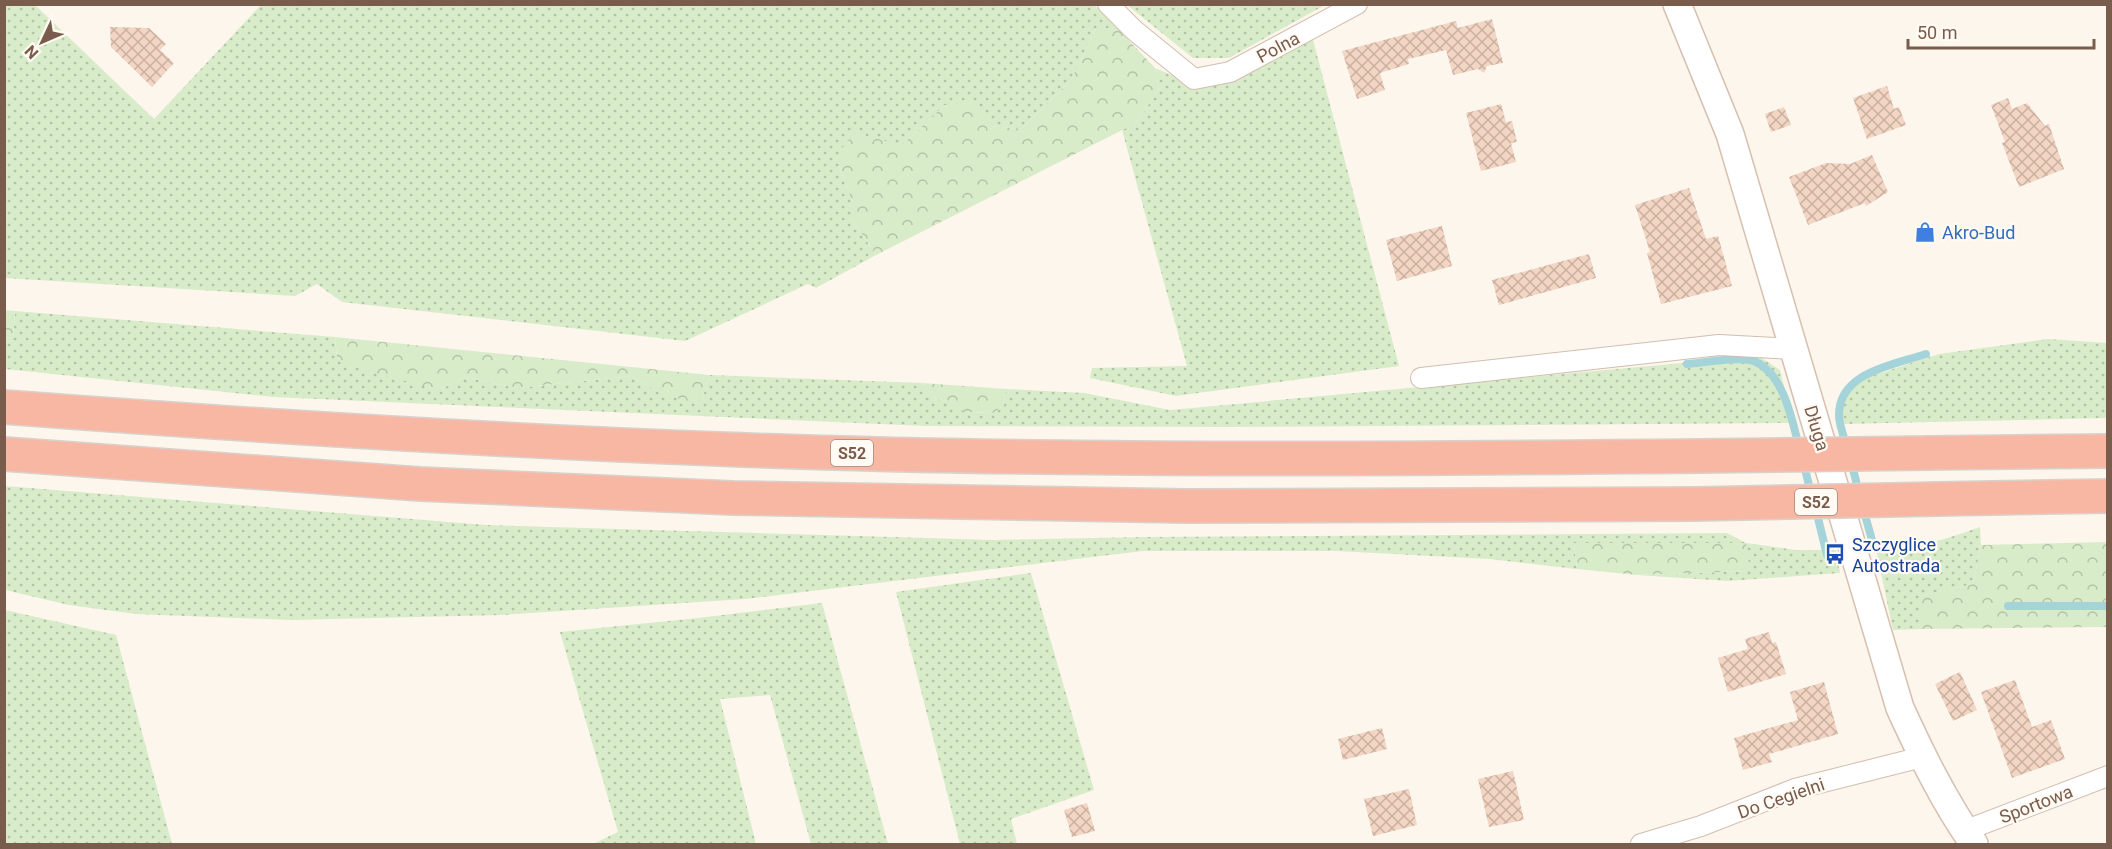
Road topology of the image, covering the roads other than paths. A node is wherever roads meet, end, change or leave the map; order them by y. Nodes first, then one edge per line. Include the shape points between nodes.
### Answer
1 (1107, 4) edge
2 (1358, 4) edge
3 (1677, 4) edge
4 (1794, 350) junction
5 (1421, 378) dead end
6 (4, 407) edge
7 (2108, 451) edge
8 (4, 454) edge
9 (2108, 496) edge
10 (1922, 757) junction
11 (2108, 777) edge
12 (1969, 838) edge
13 (1641, 844) edge

1 - 2 street, Polna via 1194,79 1230,72
3 - 4 street, Długa via 1730,134
4 - 5 street via 1719,345
4 - 10 street, Długa via 1900,708
6 - 7 highway, S52, bridge via 206,423 720,449 1111,458 1432,459
8 - 9 highway, S52, bridge via 420,484 733,498 1187,506 1694,504
10 - 12 street, Długa
10 - 13 street, Do Cegielni via 1795,789 1701,826
11 - 12 street, Sportowa

